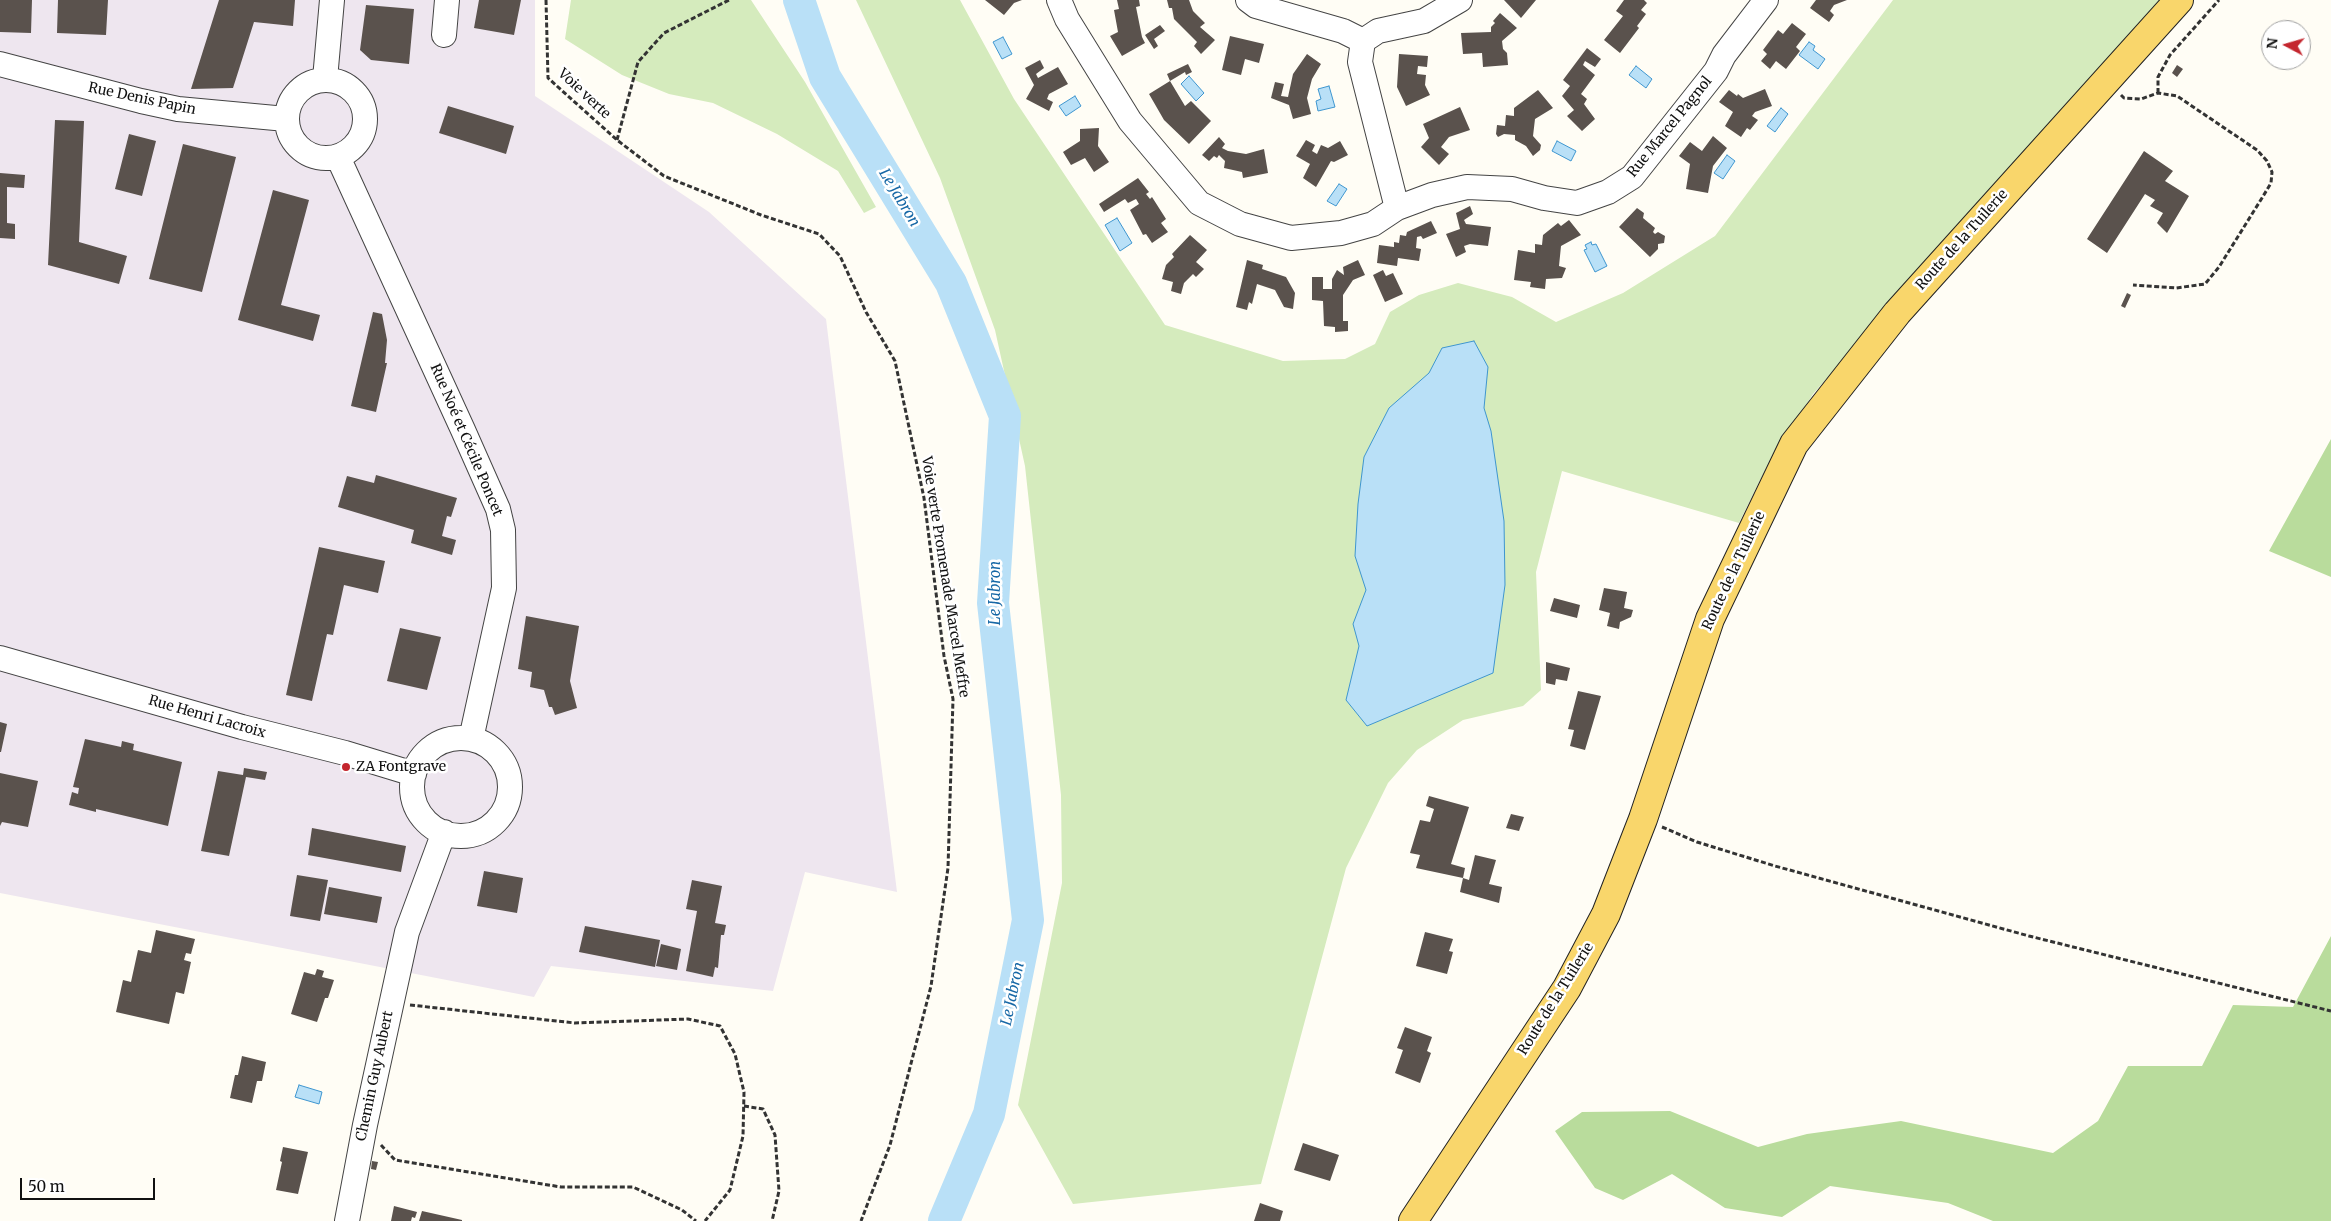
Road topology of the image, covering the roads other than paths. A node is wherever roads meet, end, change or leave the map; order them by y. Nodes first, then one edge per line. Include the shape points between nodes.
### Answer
1 (332, 0) edge
2 (447, 0) edge
3 (1059, 0) edge
4 (1248, 0) edge
5 (1460, 0) edge
6 (1766, 0) edge
7 (2179, 0) edge
8 (444, 35) dead end
9 (1364, 41) junction
10 (0, 64) edge
11 (325, 79) junction
12 (286, 120) junction
13 (338, 157) junction
14 (1397, 208) junction
15 (0, 658) edge
16 (471, 739) junction
17 (414, 774) junction
18 (444, 832) junction
19 (347, 1221) edge
20 (1413, 1221) edge

1 - 11 street
2 - 8 street
3 - 14 street, Rue Marcel Pagnol via 1067,19 1130,120 1199,203 1240,224 1291,238 1341,233 1373,224
4 - 9 street via 1256,6 1343,31
5 - 9 street via 1424,21 1378,31
6 - 14 street, Rue Marcel Pagnol via 1724,55 1716,71 1632,177 1608,192 1577,203 1512,189 1467,187
7 - 20 main road, Route de la Tuilerie via 1897,313 1794,444 1710,619 1643,819 1606,914 1567,988
9 - 14 street via 1360,62
10 - 12 street, Rue Denis Papin via 150,103
11 - 12 street via 298,91
11 - 13 street via 353,90 366,117 361,137 348,152
12 - 13 street via 299,148 318,158
13 - 16 street, Rue Noé et Cécile Poncet via 498,509 503,530 504,588
15 - 17 street, Rue Henri Lacroix
16 - 17 street via 440,742 424,755
16 - 18 street via 490,748 504,764 510,784 506,806 494,823 480,831 464,835
17 - 18 street via 416,804 427,821
18 - 19 street, Chemin Guy Aubert via 407,932 364,1126

